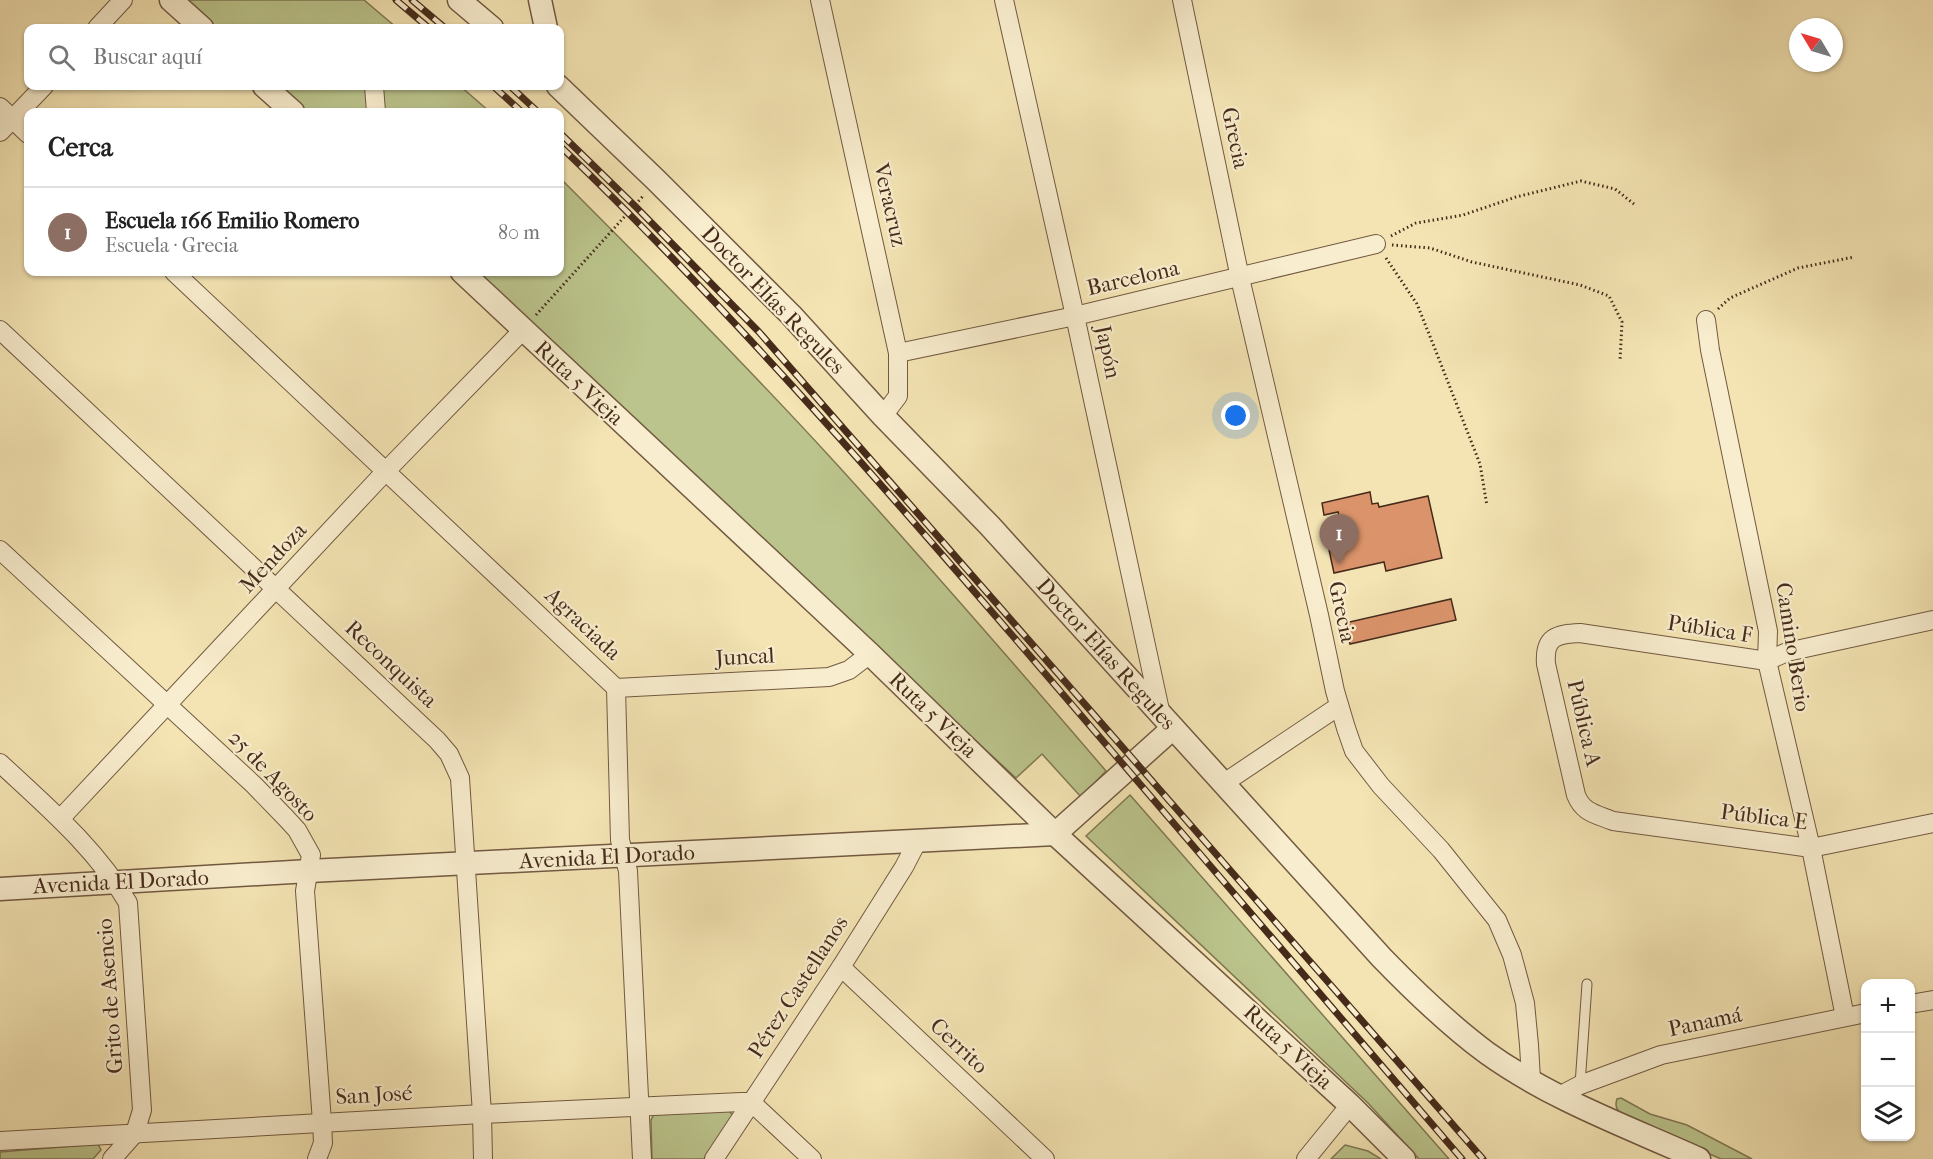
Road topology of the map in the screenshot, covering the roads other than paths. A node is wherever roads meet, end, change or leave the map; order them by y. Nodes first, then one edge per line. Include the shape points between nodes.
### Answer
1 (123, 0) edge
2 (171, 0) edge
3 (459, 0) edge
4 (540, 0) edge
5 (820, 0) edge
6 (1004, 0) edge
7 (1182, 0) edge
8 (101, 24) edge
9 (198, 24) edge
10 (487, 24) edge
11 (545, 24) edge
12 (39, 90) edge
13 (268, 90) edge
14 (374, 90) edge
15 (562, 90) edge
16 (289, 108) edge
17 (376, 108) edge
18 (4, 119) edge
19 (24, 132) edge
20 (1376, 244) road end
21 (178, 276) edge
22 (466, 276) edge
23 (1240, 278) junction
24 (1075, 316) junction
25 (1706, 320) road end
26 (0, 330) edge
27 (523, 330) junction
28 (898, 353) junction
29 (883, 416) junction
30 (385, 472) junction
31 (0, 549) edge
32 (277, 589) junction
33 (1933, 620) edge
34 (1550, 640) joint
35 (870, 654) junction
36 (1767, 661) junction
37 (616, 688) junction
38 (166, 705) junction
39 (1339, 706) junction
40 (1167, 722) junction
41 (0, 763) edge
42 (1224, 783) junction
43 (1590, 812) joint
44 (60, 819) junction
45 (1933, 823) edge
46 (1055, 834) junction
47 (918, 840) junction
48 (1810, 848) junction
49 (624, 857) junction
50 (467, 865) junction
51 (309, 871) junction
52 (116, 882) junction
53 (0, 889) edge
54 (841, 967) junction
55 (1587, 984) dead end
56 (1933, 1000) edge
57 (1915, 1003) edge
58 (1861, 1014) edge
59 (1845, 1017) junction
60 (1531, 1079) junction
61 (1580, 1085) junction
62 (1559, 1096) junction
63 (752, 1102) junction
64 (1350, 1105) junction
65 (639, 1106) junction
66 (482, 1114) junction
67 (322, 1122) junction
68 (135, 1133) junction
69 (0, 1141) edge
70 (112, 1159) edge
71 (317, 1159) edge
72 (483, 1159) edge
73 (642, 1159) edge
74 (714, 1159) edge
75 (812, 1159) edge
76 (1045, 1159) edge
77 (1305, 1159) edge
78 (1404, 1159) edge
79 (1699, 1159) edge

1 - 8 street
2 - 9 street
3 - 10 street
4 - 11 street
5 - 28 street, Veracruz
6 - 24 street, Japón
7 - 23 street, Grecia
12 - 18 street
13 - 16 street
14 - 17 street
15 - 29 street, Doctor Elías Regules via 791,315
18 - 19 street
20 - 23 street, Barcelona
21 - 30 street, Agraciada
22 - 27 street, Ruta 5 Vieja
23 - 24 street, Barcelona
23 - 39 street, Grecia
24 - 28 street, Barcelona
24 - 40 street, Japón
25 - 36 street, Camino Berio via 1768,631
26 - 32 street, Reconquista
27 - 30 street, Mendoza
27 - 35 street, Ruta 5 Vieja
28 - 29 street, Veracruz via 898,396
29 - 40 street, Doctor Elías Regules via 990,526
30 - 32 street, Mendoza
30 - 37 street, Agraciada
31 - 38 street, 25 de Agosto
32 - 38 street, Mendoza
32 - 50 street, Reconquista via 449,754 460,778
33 - 36 street, Pública F via 1787,652
34 - 36 street, Pública F via 1562,634 1580,633
34 - 43 street, Pública A via 1546,664 1576,795 1580,805
35 - 37 street, Juncal via 849,670 830,677
35 - 46 street, Ruta 5 Vieja
36 - 48 street, Camino Berio
37 - 49 street, Agraciada via 620,840
38 - 44 street, Mendoza
38 - 51 street, 25 de Agosto via 297,830 311,855
39 - 42 street
39 - 60 street, Grecia via 1354,751 1497,920 1512,955 1524,1003
40 - 42 street, Doctor Elías Regules
40 - 46 street
41 - 44 street, Grito de Asencio
42 - 60 street, Doctor Elías Regules via 1414,991 1489,1054
43 - 48 street, Pública E via 1612,821
44 - 52 street, Grito de Asencio
45 - 48 street, Pública E
46 - 47 street, Avenida El Dorado
46 - 64 street, Ruta 5 Vieja
47 - 49 street, Avenida El Dorado
47 - 54 street, Pérez Castellanos
48 - 59 street, Camino Berio
49 - 50 street, Avenida El Dorado
49 - 65 street, Agraciada via 628,870
50 - 51 street, Avenida El Dorado
50 - 66 street, Reconquista
51 - 52 street, Avenida El Dorado
51 - 67 street, 25 de Agosto via 305,891
52 - 53 street, Avenida El Dorado
52 - 68 street, Grito de Asencio via 128,903 142,1110
54 - 63 street, Pérez Castellanos
54 - 76 street, Cerrito
55 - 61 lane
56 - 57 street
58 - 59 street, Panamá
59 - 61 street, Panamá via 1661,1055
60 - 62 street, Doctor Elías Regules
61 - 62 street, Panamá
62 - 79 street, Doctor Elías Regules
63 - 65 street, San José
63 - 74 street, Pérez Castellanos
63 - 75 street
64 - 77 street
64 - 78 street, Ruta 5 Vieja
65 - 66 street, San José
65 - 73 street, Agraciada
66 - 67 street, San José
66 - 72 street, Reconquista
67 - 68 street, San José
67 - 71 street, 25 de Agosto via 323,1143
68 - 69 street, San José
68 - 70 street, Grito de Asencio

